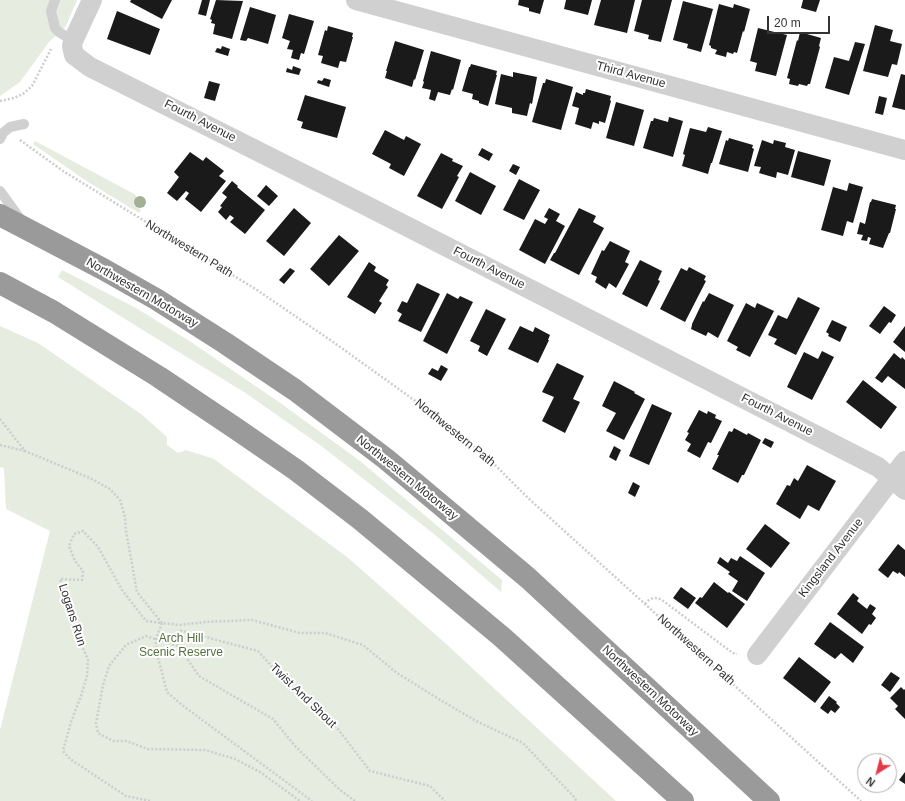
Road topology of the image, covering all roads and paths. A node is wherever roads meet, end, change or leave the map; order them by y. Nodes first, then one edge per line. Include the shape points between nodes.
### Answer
1 (55, 0) edge
2 (92, 0) edge
3 (356, 0) edge
4 (73, 45) junction
5 (0, 101) edge
6 (24, 124) dead end
7 (1, 136) edge
8 (905, 150) edge
9 (0, 191) edge
10 (0, 215) edge
11 (29, 230) junction
12 (0, 283) edge
13 (0, 419) edge
14 (0, 445) edge
15 (25, 451) junction
16 (905, 461) edge
17 (898, 484) edge
18 (645, 604) junction
19 (162, 623) junction
20 (178, 624) junction
21 (179, 630) junction
22 (185, 632) junction
23 (156, 639) junction
24 (178, 646) junction
25 (757, 655) joint
26 (150, 801) edge
27 (300, 801) edge
28 (312, 801) edge
29 (355, 801) edge
30 (445, 801) edge
31 (576, 801) edge
32 (683, 801) edge
33 (769, 801) edge
34 (861, 801) edge

1 - 4 lane via 52,11 55,28
2 - 4 street
3 - 8 street, Third Avenue
4 - 5 path via 53,46 32,86 23,94
4 - 17 street, Fourth Avenue via 74,55 90,67 878,467
6 - 7 lane via 10,127
7 - 18 path, Northwestern Path via 18,138 63,171 257,290 439,418 487,457 528,498
9 - 11 lane
10 - 11 highway, Northwestern Motorway
11 - 33 highway, Northwestern Motorway via 156,299 225,343 295,390 386,459 528,578
12 - 32 highway via 54,312 159,377 296,470 360,519 502,637
13 - 15 path
14 - 15 path
15 - 19 path via 90,478 110,489 120,500 137,592
16 - 17 street, Kingsland Avenue
17 - 25 street, Kingsland Avenue
18 - 25 path via 653,598 658,598 735,654
18 - 34 path, Northwestern Path
19 - 20 path
19 - 23 path
19 - 26 path, Logans Run via 146,621 122,590 98,547 83,531 74,534 69,546 75,561 83,571 82,580 60,578 88,660 87,676 70,722 63,751 70,759 126,796
20 - 21 path
20 - 22 path
20 - 31 path via 252,620 300,632 325,633 363,645 397,673 437,698 476,721 523,743
21 - 22 path, Twist And Shout
21 - 24 path
22 - 30 path, Twist And Shout via 258,651 291,688 328,716 370,771 430,786
23 - 24 path
23 - 27 path via 146,636 126,645 109,666 96,723 98,733 113,741 148,749 205,750 235,759 260,772
23 - 28 path via 156,650 167,692
24 - 29 path via 199,676 274,719 295,746 340,790

